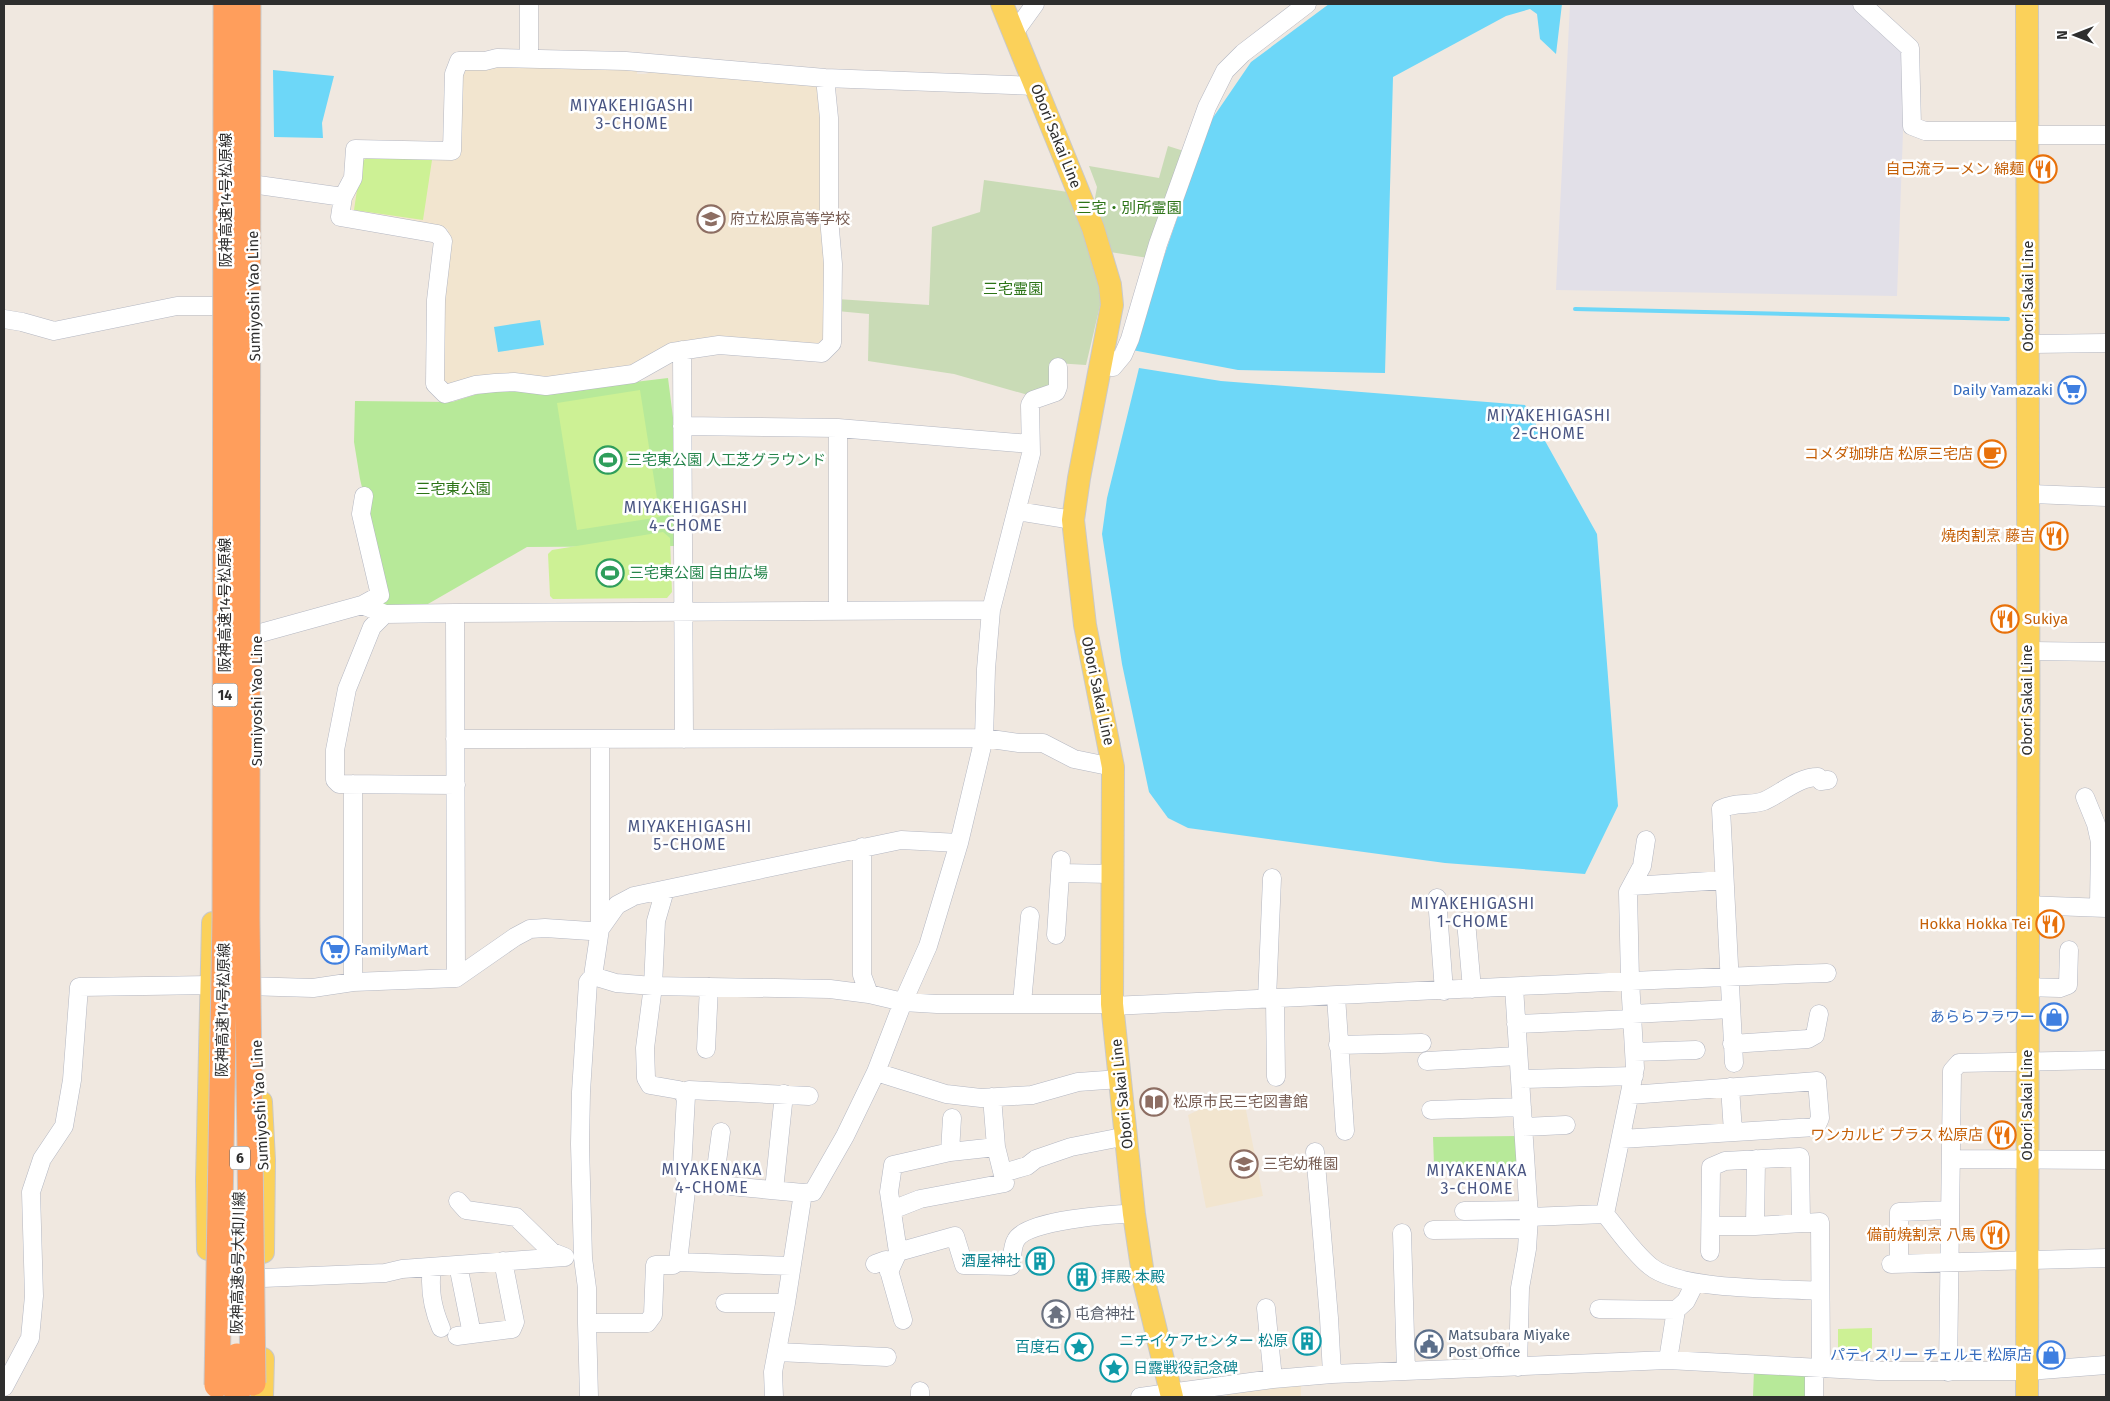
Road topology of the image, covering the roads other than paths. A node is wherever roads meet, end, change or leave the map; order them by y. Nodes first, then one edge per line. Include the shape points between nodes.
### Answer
1 (217, 4) edge
2 (226, 4) edge
3 (248, 4) edge
4 (529, 4) edge
5 (1002, 4) edge
6 (1035, 4) edge
7 (1308, 4) edge
8 (1862, 4) edge
9 (2027, 4) edge
10 (1014, 33) junction
11 (529, 59) junction
12 (825, 78) junction
13 (1035, 86) junction
14 (2027, 133) junction
15 (2106, 135) edge
16 (218, 184) junction
17 (252, 184) junction
18 (342, 197) junction
19 (216, 306) junction
20 (4, 319) edge
21 (2106, 343) edge
22 (2028, 344) junction
23 (682, 350) junction
24 (1100, 365) junction
25 (1058, 367) dead end
26 (682, 426) junction
27 (838, 428) junction
28 (1030, 444) junction
29 (2029, 494) junction
30 (364, 496) dead end
31 (2106, 497) edge
32 (1017, 511) junction
33 (1073, 520) junction
34 (362, 605) junction
35 (342, 610) junction
36 (991, 610) junction
37 (838, 611) junction
38 (455, 613) junction
39 (683, 613) junction
40 (385, 614) junction
41 (372, 627) junction
42 (215, 634) junction
43 (258, 634) junction
44 (2027, 651) junction
45 (2106, 652) edge
46 (984, 738) junction
47 (455, 739) junction
48 (600, 739) junction
49 (684, 739) junction
50 (1113, 767) junction
51 (1828, 780) dead end
52 (353, 784) junction
53 (456, 785) junction
54 (2085, 797) dead end
55 (1646, 840) dead end
56 (959, 843) junction
57 (862, 847) junction
58 (1112, 874) junction
59 (1272, 878) dead end
60 (1724, 880) junction
61 (1632, 886) junction
62 (665, 890) junction
63 (1437, 898) dead end
64 (2027, 905) junction
65 (2102, 907) edge
66 (1030, 916) dead end
67 (247, 919) joint
68 (1466, 921) dead end
69 (600, 929) junction
70 (1056, 934) dead end
71 (2069, 950) dead end
72 (1827, 973) dead end
73 (593, 976) junction
74 (1729, 976) junction
75 (456, 978) junction
76 (1630, 980) junction
77 (352, 982) junction
78 (211, 985) junction
79 (254, 986) junction
80 (653, 986) junction
81 (709, 987) junction
82 (1514, 987) junction
83 (2027, 987) junction
84 (1472, 989) junction
85 (1444, 991) junction
86 (869, 994) junction
87 (1336, 996) junction
88 (1271, 999) junction
89 (903, 1002) junction
90 (1022, 1003) junction
91 (1112, 1005) junction
92 (1731, 1009) junction
93 (1819, 1014) dead end
94 (1632, 1017) junction
95 (1516, 1024) junction
96 (1422, 1043) dead end
97 (1732, 1044) junction
98 (1338, 1045) junction
99 (706, 1049) dead end
100 (1696, 1050) dead end
101 (1634, 1052) junction
102 (1518, 1056) junction
103 (2106, 1060) edge
104 (1427, 1061) dead end
105 (2027, 1061) junction
106 (1734, 1063) dead end
107 (876, 1072) junction
108 (1634, 1076) junction
109 (1276, 1077) dead end
110 (1120, 1079) junction
111 (1520, 1080) junction
112 (1730, 1087) junction
113 (682, 1093) junction
114 (784, 1094) junction
115 (1630, 1094) junction
116 (809, 1096) dead end
117 (992, 1097) junction
118 (1522, 1106) junction
119 (1431, 1110) dead end
120 (952, 1118) dead end
121 (1566, 1125) dead end
122 (1523, 1127) junction
123 (1345, 1131) dead end
124 (721, 1132) dead end
125 (1733, 1132) junction
126 (1127, 1136) junction
127 (1621, 1139) junction
128 (996, 1146) junction
129 (950, 1152) junction
130 (1315, 1152) dead end
131 (1756, 1158) junction
132 (1951, 1160) junction
133 (2027, 1160) junction
134 (2106, 1160) edge
135 (1002, 1173) junction
136 (687, 1182) junction
137 (714, 1184) junction
138 (774, 1190) junction
139 (803, 1193) junction
140 (458, 1201) dead end
141 (892, 1210) junction
142 (1950, 1210) junction
143 (1464, 1211) dead end
144 (1134, 1214) junction
145 (1605, 1214) junction
146 (1528, 1219) junction
147 (1801, 1223) junction
148 (1711, 1226) junction
149 (1755, 1226) junction
150 (1433, 1230) dead end
151 (1402, 1233) dead end
152 (898, 1252) junction
153 (1710, 1252) dead end
154 (564, 1257) junction
155 (583, 1258) junction
156 (2106, 1258) edge
157 (2027, 1260) junction
158 (503, 1261) junction
159 (678, 1262) junction
160 (1950, 1262) junction
161 (458, 1265) junction
162 (791, 1266) junction
163 (432, 1267) junction
164 (263, 1278) junction
165 (1695, 1283) junction
166 (1819, 1291) junction
167 (725, 1303) dead end
168 (786, 1303) junction
169 (1266, 1308) dead end
170 (1599, 1309) dead end
171 (1676, 1310) junction
172 (903, 1320) dead end
173 (587, 1323) junction
174 (441, 1328) dead end
175 (777, 1352) junction
176 (886, 1357) dead end
177 (1668, 1360) junction
178 (2106, 1366) edge
179 (1518, 1367) junction
180 (1818, 1368) junction
181 (1406, 1371) junction
182 (2027, 1371) junction
183 (1948, 1372) junction
184 (1332, 1374) junction
185 (1273, 1379) junction
186 (4, 1387) edge
187 (1224, 1391) edge
188 (236, 1392) edge
189 (1172, 1395) edge
190 (589, 1397) edge
191 (774, 1397) edge
192 (1140, 1397) edge
193 (1814, 1397) edge
194 (2027, 1397) edge

1 - 16 main road
2 - 188 highway, 阪神高速14号松原線 / 14, bridge via 225,918
3 - 17 main road, Sumiyoshi Yao Line
3 - 67 highway, 阪神高速14号松原線 / 14, bridge
4 - 11 street
5 - 10 main road, Obori Sakai Line
6 - 10 street
7 - 24 street via 1243,53 1225,71 1207,107 1130,339 1113,367
8 - 14 street via 1910,48 1912,126 1925,131
9 - 14 main road, Obori Sakai Line
10 - 13 main road, Obori Sakai Line
11 - 12 street via 626,61
11 - 18 street via 459,61 454,74 452,152 355,149 352,178
12 - 13 street
12 - 23 street via 833,264 832,342 822,353 719,346
13 - 24 main road, Obori Sakai Line via 1093,228 1110,285 1112,305
14 - 15 street
14 - 22 main road, Obori Sakai Line
16 - 17 street
16 - 19 main road
17 - 18 street
17 - 43 main road, Sumiyoshi Yao Line
18 - 23 street via 340,217 438,234 443,241 436,300 435,384 445,394 475,385 514,382 546,386 632,374 672,352
19 - 20 street via 177,306 54,331
19 - 42 main road
21 - 22 street
22 - 29 main road, Obori Sakai Line
23 - 26 street
24 - 33 main road, Obori Sakai Line
25 - 28 street via 1056,392 1033,400 1030,405
26 - 27 street
26 - 39 street
27 - 28 street
27 - 37 street
28 - 32 street
29 - 31 street
29 - 44 main road, Obori Sakai Line
30 - 34 street via 361,514 384,593
32 - 33 street
32 - 36 street
33 - 50 main road, Obori Sakai Line via 1087,635
34 - 35 street
34 - 40 street
35 - 41 street
35 - 43 street
36 - 37 street
36 - 46 street
37 - 39 street
38 - 39 street
38 - 40 street
38 - 47 street
39 - 49 street
40 - 41 street
41 - 52 street via 347,689 335,750 335,780 339,784
42 - 43 street
42 - 78 main road
43 - 79 main road, Sumiyoshi Yao Line
44 - 45 street
44 - 64 main road, Obori Sakai Line
46 - 49 street
46 - 50 street via 1043,743 1074,758
46 - 56 street
47 - 48 street
47 - 53 street
48 - 49 street
48 - 69 street
50 - 58 main road, Obori Sakai Line
51 - 60 street via 1814,777 1762,801 1721,809
52 - 53 street
52 - 77 street
53 - 75 street
54 - 65 street via 2100,842
55 - 61 street via 1642,866
56 - 57 street via 901,840
56 - 89 street via 928,946
57 - 62 street
57 - 86 street via 862,975
58 - 70 street via 1061,867
58 - 91 main road, Obori Sakai Line
59 - 88 street
60 - 61 street
60 - 74 street
61 - 76 street via 1628,892
62 - 69 street via 634,896 617,905
62 - 80 street via 656,921
63 - 85 street
64 - 65 street
64 - 83 main road, Obori Sakai Line
66 - 90 street
67 - 188 highway, 阪神高速6号大和川線 / 6, bridge
68 - 84 street
69 - 73 street
69 - 75 street via 590,932 530,929
71 - 83 street via 2068,985 2060,988
72 - 74 street
73 - 80 street via 616,983
73 - 155 street via 588,982 581,1092
74 - 76 street
74 - 92 street
75 - 77 street
76 - 82 street
76 - 94 street
77 - 79 street via 313,988
78 - 79 street
78 - 186 street via 78,987 72,1080 64,1126 42,1158 31,1192 34,1296 30,1338
78 - 188 main road via 207,1180
79 - 164 main road, Sumiyoshi Yao Line via 264,1160
80 - 81 street
80 - 113 street via 645,1048 646,1078 650,1085
81 - 86 street via 830,989
81 - 99 street
82 - 84 street
82 - 95 street
83 - 105 main road, Obori Sakai Line
84 - 85 street
85 - 87 street
86 - 89 street
87 - 88 street
87 - 98 street
88 - 91 street
88 - 109 street
89 - 90 street
89 - 107 street
90 - 91 street
91 - 110 main road, Obori Sakai Line
92 - 94 street
92 - 97 street
93 - 97 street via 1815,1034 1808,1039
94 - 95 street
94 - 101 street
95 - 102 street
96 - 98 street
97 - 106 street
98 - 123 street
100 - 101 street
101 - 108 street
102 - 104 street
102 - 111 street
103 - 105 street
105 - 132 street via 1959,1063 1952,1071
105 - 133 main road, Obori Sakai Line
107 - 117 street via 946,1094
107 - 139 street via 813,1192
108 - 111 street
108 - 115 street
110 - 117 street via 1078,1082 1032,1096
110 - 126 main road, Obori Sakai Line
111 - 118 street
112 - 115 street
112 - 125 street
112 - 125 street via 1817,1081 1820,1118 1816,1127
113 - 114 street via 689,1090
113 - 136 street via 686,1096 682,1170
114 - 116 street
114 - 138 street
115 - 127 street
117 - 128 street
118 - 119 street
118 - 122 street
120 - 129 street
121 - 122 street
122 - 146 street
124 - 137 street
125 - 127 street
126 - 135 street via 1071,1147
126 - 144 main road, Obori Sakai Line
127 - 145 street
128 - 129 street
128 - 135 street
129 - 141 street via 893,1165 889,1192
130 - 184 street
131 - 147 street via 1800,1157
131 - 148 street via 1725,1161 1711,1167
131 - 149 street
132 - 133 street
132 - 142 street
133 - 134 street
133 - 157 main road, Obori Sakai Line
135 - 141 street via 1005,1183 920,1199
136 - 137 street
136 - 159 street
137 - 138 street
138 - 139 street
139 - 162 street
140 - 154 street via 466,1210 516,1217 552,1252
141 - 152 street
142 - 160 street
142 - 160 street via 1899,1212 1895,1264
143 - 146 street
144 - 152 street via 1049,1222 1027,1230 1015,1240 1011,1266 964,1265 955,1236
144 - 189 main road, Obori Sakai Line via 1144,1281
145 - 146 street
145 - 165 street via 1651,1267
146 - 150 street
146 - 179 street via 1520,1288
147 - 149 street
147 - 166 street via 1820,1222
148 - 149 street
148 - 153 street
151 - 181 street
152 - 172 street via 882,1268
154 - 155 street
154 - 158 street
155 - 173 street
156 - 157 street
157 - 160 street
157 - 182 main road, Obori Sakai Line
158 - 161 street
158 - 161 street via 515,1322 512,1329 465,1335
159 - 162 street
159 - 173 street via 656,1266 653,1315 647,1322
160 - 183 street
161 - 163 street
162 - 168 street
163 - 164 street via 385,1273
163 - 174 street via 433,1310
164 - 188 main road, Sumiyoshi Yao Line
165 - 166 street
165 - 171 street via 1686,1301
166 - 180 street
167 - 168 street
168 - 175 street
169 - 185 street
170 - 171 street
171 - 177 street
173 - 190 street
175 - 176 street
175 - 191 street via 773,1372
177 - 179 street
177 - 180 street
178 - 182 street
179 - 181 street
180 - 183 street
180 - 193 street
181 - 184 street
182 - 183 street
182 - 194 main road, Obori Sakai Line
184 - 185 street
185 - 187 street
187 - 189 street
189 - 192 street

